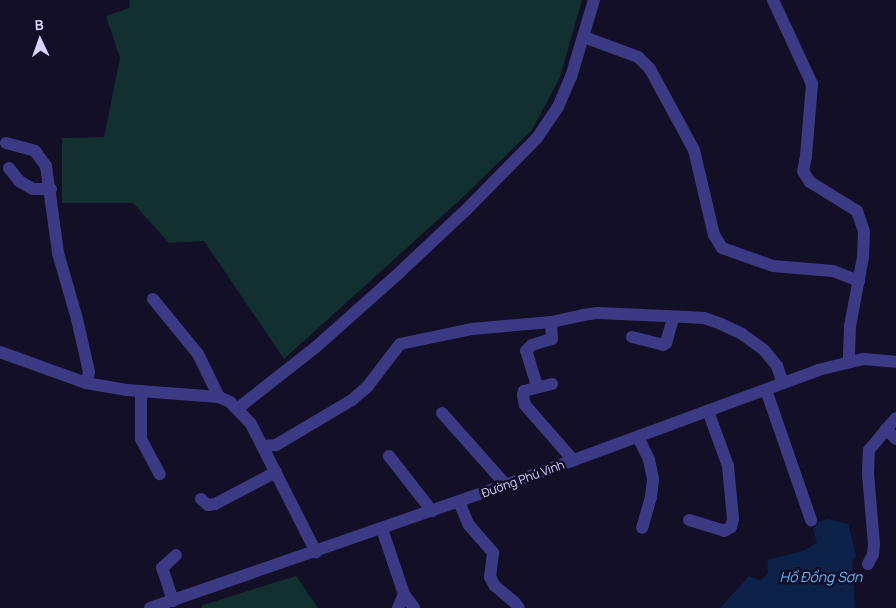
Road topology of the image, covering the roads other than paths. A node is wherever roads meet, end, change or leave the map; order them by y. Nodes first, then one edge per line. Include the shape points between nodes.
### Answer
1 (594, 0) edge
2 (773, 0) edge
3 (584, 37) junction
4 (6, 143) dead end
5 (9, 168) dead end
6 (51, 189) junction
7 (859, 281) junction
8 (153, 299) dead end
9 (673, 318) junction
10 (551, 322) junction
11 (632, 337) dead end
12 (0, 352) edge
13 (849, 361) junction
14 (896, 362) edge
15 (86, 382) junction
16 (783, 383) junction
17 (552, 384) dead end
18 (537, 386) junction
19 (766, 390) junction
20 (140, 391) junction
21 (219, 397) junction
22 (237, 409) junction
23 (708, 411) junction
24 (442, 413) dead end
25 (896, 418) edge
26 (886, 429) junction
27 (638, 437) junction
28 (896, 439) edge
29 (263, 446) junction
30 (389, 456) dead end
31 (574, 461) junction
32 (276, 472) junction
33 (160, 474) dead end
34 (506, 485) junction
35 (202, 499) dead end
36 (459, 502) junction
37 (432, 511) junction
38 (689, 520) dead end
39 (810, 520) dead end
40 (642, 528) dead end
41 (382, 529) junction
42 (316, 552) junction
43 (176, 555) dead end
44 (868, 564) dead end
45 (192, 594) junction
46 (404, 594) junction
47 (173, 601) junction
48 (150, 608) edge
49 (184, 608) edge
50 (398, 608) edge
51 (414, 608) edge
52 (519, 608) edge

1 - 3 street
2 - 7 street via 812,84 803,171 810,182 857,211 864,231
3 - 7 street via 638,57 650,70 694,150 714,235 722,248 773,266 833,271
3 - 22 street via 558,107 537,138 400,272 317,346
4 - 6 street via 38,153 46,166
5 - 6 street via 32,190
6 - 15 street via 58,253 89,372
7 - 13 street via 850,326
8 - 21 street via 198,354
9 - 10 street via 598,313
9 - 11 street via 666,344
9 - 16 street via 704,318 742,334 764,350 777,366
10 - 18 street via 552,339 532,345 526,351
10 - 29 street via 472,329 400,344 367,387 352,400 276,445
12 - 15 street
13 - 14 street, Đường Phú Vinh
13 - 16 street, Đường Phú Vinh
15 - 20 street
16 - 19 street, Đường Phú Vinh
17 - 18 street
18 - 31 street via 523,392 528,410
19 - 23 street, Đường Phú Vinh
19 - 39 street
20 - 21 street
20 - 33 street via 141,439
21 - 22 street
22 - 29 street via 251,424
23 - 27 street, Đường Phú Vinh
23 - 38 street via 728,466 734,519 731,528 724,531
24 - 34 street
25 - 26 street
26 - 28 street
26 - 44 street via 869,450 874,544
27 - 31 street, Đường Phú Vinh
27 - 40 street via 649,460 653,479
29 - 32 street
30 - 37 street
31 - 34 street, Đường Phú Vinh
32 - 35 street via 215,504 208,505
32 - 42 street
34 - 36 street, Đường Phú Vinh
36 - 37 street, Đường Phú Vinh
36 - 52 street via 469,525 493,553 490,577 494,586
37 - 41 street, Đường Phú Vinh
41 - 42 street, Đường Phú Vinh
41 - 46 street
42 - 45 street, Đường Phú Vinh
43 - 47 street via 162,568
45 - 47 street, Đường Phú Vinh
45 - 49 street
46 - 50 street
46 - 51 street
47 - 48 street, Đường Phú Vinh

